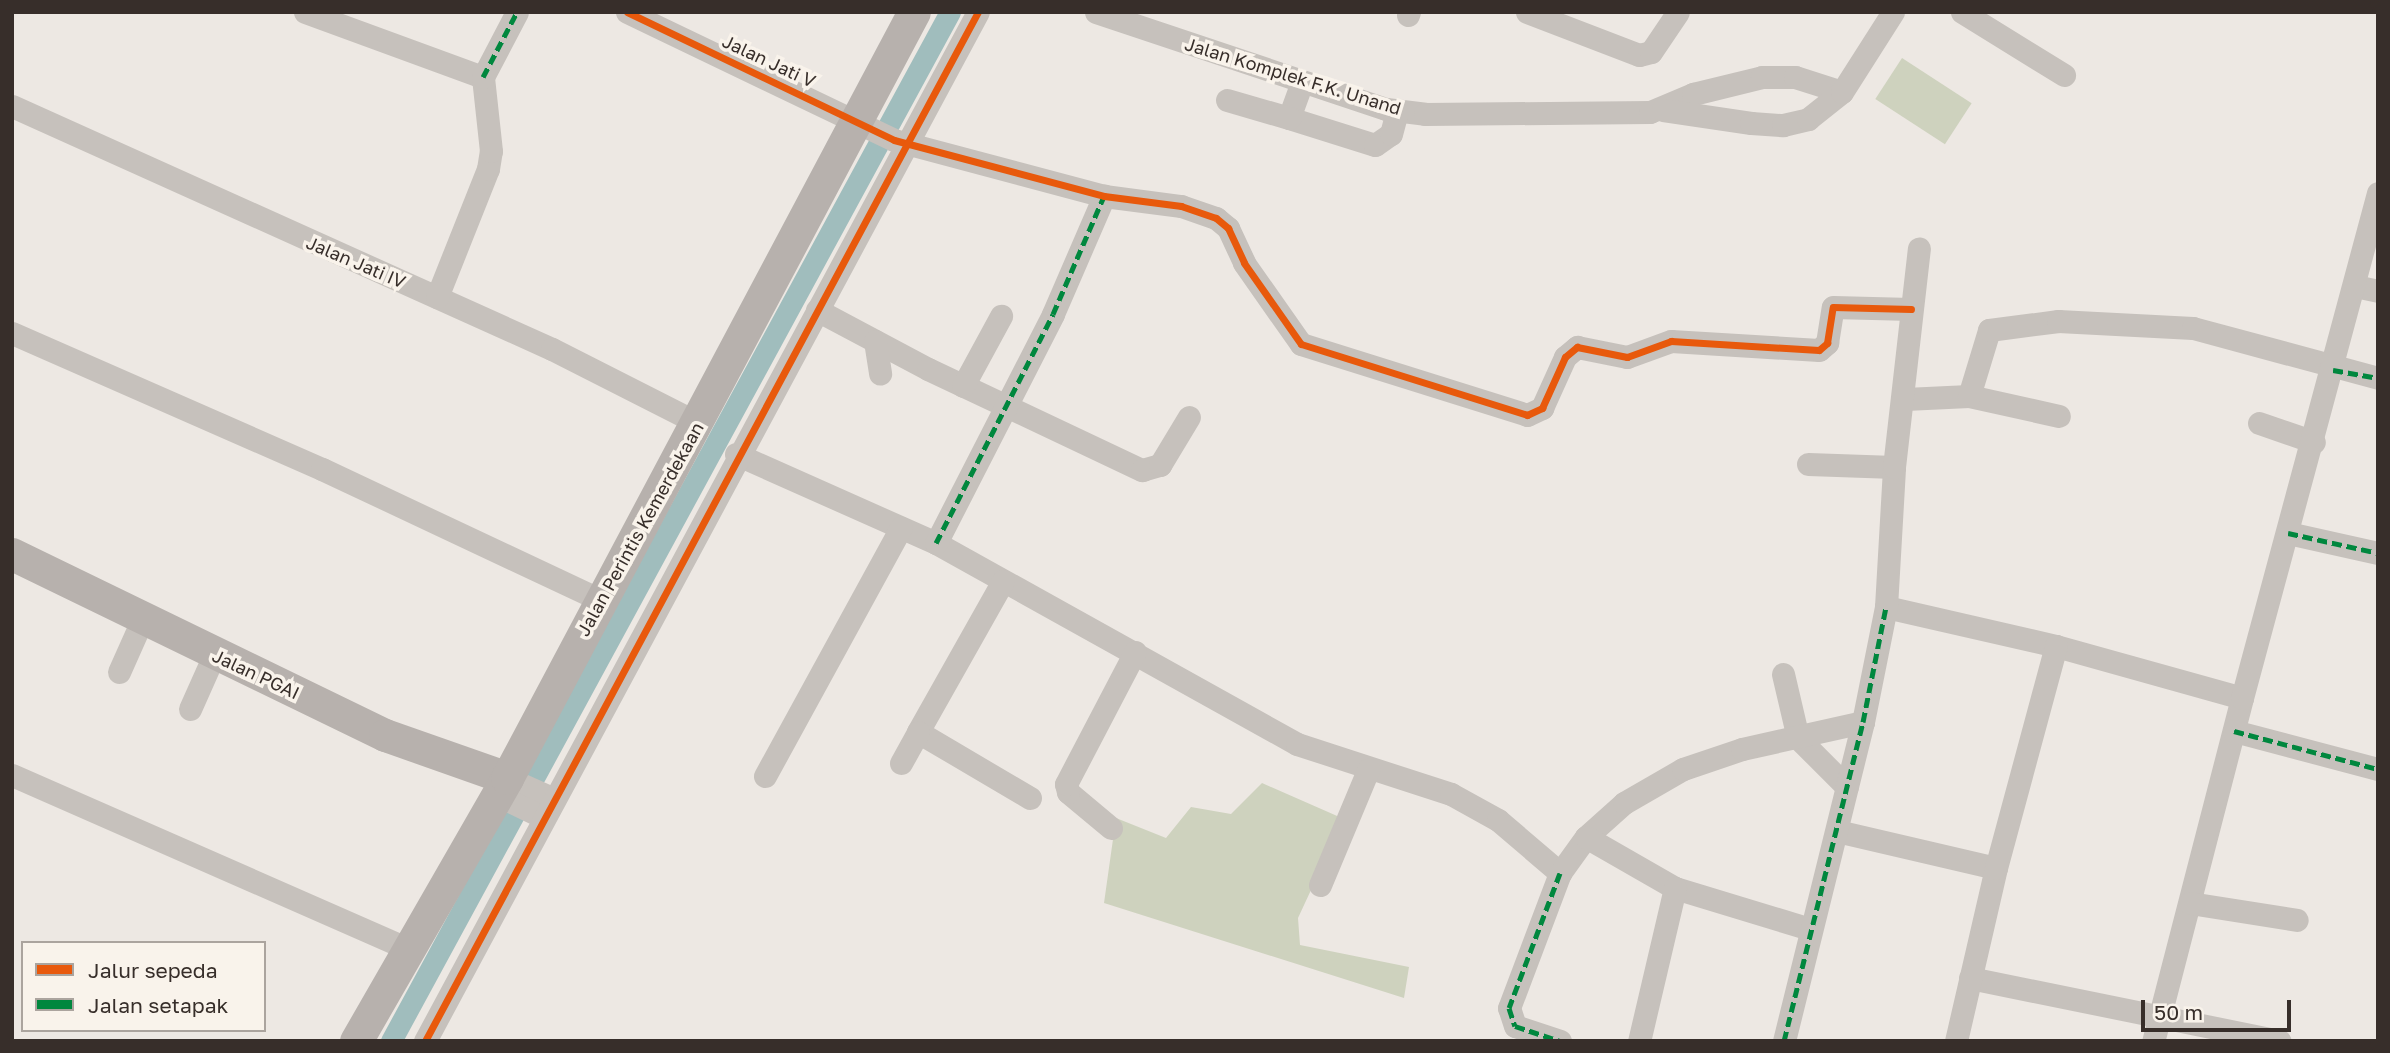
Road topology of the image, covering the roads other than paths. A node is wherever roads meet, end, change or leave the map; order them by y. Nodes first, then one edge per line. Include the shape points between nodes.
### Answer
1 (305, 12) edge
2 (517, 12) edge
3 (627, 12) edge
4 (914, 12) edge
5 (978, 12) edge
6 (1096, 12) edge
7 (1527, 12) edge
8 (1678, 12) edge
9 (1893, 12) edge
10 (1962, 12) edge
11 (2064, 75) dead end
12 (483, 77) junction
13 (1302, 82) junction
14 (1842, 92) junction
15 (1227, 100) dead end
16 (12, 106) edge
17 (1663, 110) junction
18 (1398, 111) junction
19 (1289, 118) junction
20 (865, 124) junction
21 (900, 142) junction
22 (2378, 193) edge
23 (1104, 196) junction
24 (1919, 248) dead end
25 (2355, 286) junction
26 (2378, 291) edge
27 (437, 297) junction
28 (1911, 309) junction
29 (817, 310) junction
30 (1001, 316) dead end
31 (12, 333) edge
32 (875, 341) junction
33 (2333, 369) junction
34 (880, 374) dead end
35 (2378, 378) edge
36 (963, 386) junction
37 (1969, 396) junction
38 (1905, 399) junction
39 (1007, 404) junction
40 (2059, 416) dead end
41 (1189, 417) dead end
42 (698, 423) junction
43 (2259, 423) dead end
44 (2314, 442) junction
45 (736, 454) junction
46 (1808, 464) dead end
47 (1894, 467) junction
48 (901, 528) junction
49 (2288, 533) junction
50 (936, 543) junction
51 (2378, 553) edge
52 (12, 554) edge
53 (1003, 581) junction
54 (600, 600) junction
55 (1886, 607) junction
56 (143, 618) junction
57 (2056, 646) junction
58 (1135, 652) junction
59 (214, 655) junction
60 (119, 672) dead end
61 (1783, 674) dead end
62 (2242, 698) junction
63 (190, 709) dead end
64 (1863, 722) junction
65 (2234, 731) junction
66 (918, 732) junction
67 (1798, 738) junction
68 (901, 763) dead end
69 (2378, 769) edge
70 (1368, 770) junction
71 (12, 775) edge
72 (765, 776) dead end
73 (1847, 787) junction
74 (524, 798) junction
75 (1030, 798) dead end
76 (1111, 828) dead end
77 (1837, 831) junction
78 (1586, 837) junction
79 (1996, 868) junction
80 (1560, 873) junction
81 (1320, 885) dead end
82 (1675, 888) junction
83 (2190, 903) junction
84 (2297, 920) dead end
85 (1810, 929) junction
86 (407, 948) junction
87 (1970, 978) junction
88 (2156, 1030) edge
89 (356, 1041) edge
90 (425, 1041) edge
91 (1560, 1041) edge
92 (1639, 1041) edge
93 (1784, 1041) edge
94 (1956, 1041) edge
95 (2280, 1041) edge

1 - 12 street
2 - 12 street
3 - 20 street, Jalan Jati V
4 - 20 main road, Jalan Perintis Kemerdekaan
5 - 21 street
6 - 13 street, Jalan Komplek F.K. Unand
7 - 8 street via 1639,55 1651,52
9 - 14 street
10 - 11 street
12 - 27 street via 488,169
13 - 18 street, Jalan Komplek F.K. Unand
13 - 19 street
14 - 17 street, Jalan Komplek F.K. Unand via 1795,77 1762,77 1693,94
14 - 17 street, Jalan Komplek F.K. Unand via 1808,119 1783,124
15 - 19 street
16 - 27 street, Jalan Jati IV
17 - 18 street, Jalan Komplek F.K. Unand
18 - 19 street via 1391,134 1375,145
20 - 21 street, Jalan Jati V
20 - 42 main road, Jalan Perintis Kemerdekaan
21 - 23 street, Jalan Jati V
21 - 29 street
22 - 25 street
23 - 28 street, Jalan Jati V via 1181,206 1216,218 1228,228 1244,263 1301,344 1527,415 1542,408 1565,357 1577,347 1627,357 1671,341 1819,350 1827,343 1833,307
23 - 39 street
24 - 28 street
25 - 26 street
25 - 33 street
27 - 42 street, Jalan Jati IV
28 - 38 street
29 - 32 street
29 - 45 street
30 - 36 street
31 - 54 street via 322,469
32 - 34 street
32 - 36 street
33 - 35 street
33 - 37 street via 2193,328 2058,321 1989,330
33 - 44 street
36 - 39 street
37 - 38 street
37 - 40 street
38 - 47 street
39 - 41 street via 1142,470 1160,465
39 - 50 street
42 - 54 main road, Jalan Perintis Kemerdekaan
43 - 44 street
44 - 49 street
45 - 48 street
45 - 74 street
46 - 47 street
47 - 55 street
48 - 50 street
48 - 72 street
49 - 51 street
49 - 62 street
50 - 53 street
52 - 56 main road, Jalan PGAI
53 - 58 street
53 - 66 street
54 - 74 main road, Jalan Perintis Kemerdekaan
55 - 57 street
55 - 64 street
56 - 59 main road, Jalan PGAI
56 - 60 street
57 - 62 street
57 - 79 street
58 - 70 street via 1271,732
58 - 76 street via 1066,784 1068,792
59 - 63 street
59 - 74 main road, Jalan PGAI
61 - 67 street
62 - 65 street
64 - 67 street
64 - 73 street
65 - 69 street
65 - 83 street
66 - 68 street
66 - 75 street
67 - 73 street
67 - 78 street via 1742,749 1684,769 1624,803
70 - 80 street via 1451,794 1497,820
70 - 81 street
71 - 86 street
73 - 77 street
74 - 86 main road, Jalan Perintis Kemerdekaan
74 - 90 street
77 - 79 street
77 - 85 street
78 - 80 street
78 - 82 street
79 - 87 street
80 - 91 street via 1509,1009 1515,1026
82 - 85 street
82 - 92 street
83 - 84 street
83 - 88 street
85 - 93 street
86 - 89 main road, Jalan Perintis Kemerdekaan
87 - 88 street
87 - 94 street
88 - 95 street

